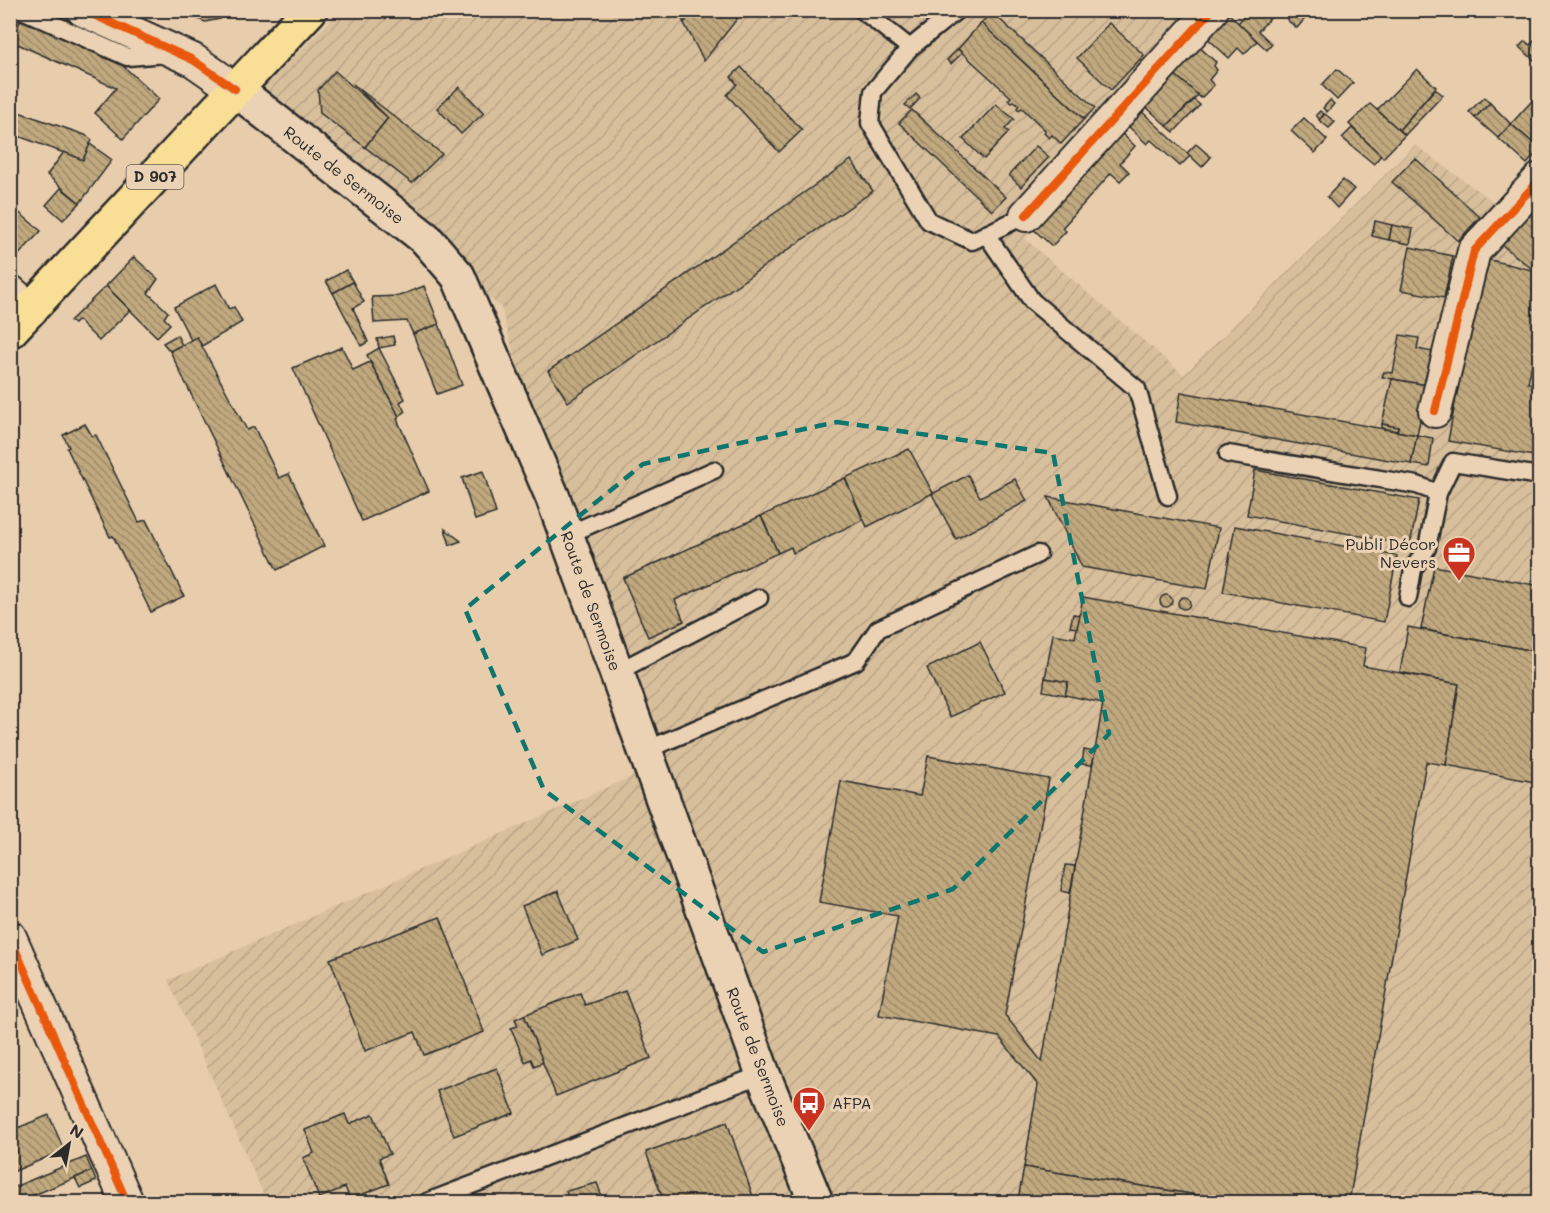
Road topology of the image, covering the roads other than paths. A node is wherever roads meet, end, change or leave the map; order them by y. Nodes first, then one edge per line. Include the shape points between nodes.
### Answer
1 (22, 10) edge
2 (83, 10) edge
3 (310, 10) edge
4 (862, 10) edge
5 (957, 10) edge
6 (1212, 10) edge
7 (910, 48) junction
8 (177, 53) junction
9 (236, 89) junction
10 (1539, 179) edge
11 (1026, 215) joint
12 (986, 234) junction
13 (17, 311) edge
14 (1435, 411) dead end
15 (1228, 454) dead end
16 (714, 470) dead end
17 (1539, 476) edge
18 (1438, 493) junction
19 (1168, 496) dead end
20 (567, 535) junction
21 (1038, 554) dead end
22 (759, 598) dead end
23 (1408, 598) dead end
24 (617, 672) junction
25 (646, 750) junction
26 (10, 937) edge
27 (763, 1074) junction
28 (128, 1203) edge
29 (427, 1203) edge
30 (816, 1203) edge

1 - 8 lane via 127,57
2 - 8 street
3 - 9 main road, D 907
4 - 7 lane
5 - 7 lane
6 - 11 street
7 - 12 lane via 873,92 870,123 929,221 972,241
8 - 9 street
9 - 13 main road, D 907 via 73,265
9 - 20 main road, Route de Sermoise via 426,239 458,276
10 - 14 street via 1474,251
11 - 12 lane
12 - 19 lane via 1032,301 1137,389
15 - 18 lane via 1417,485
16 - 20 lane
17 - 18 lane via 1453,462
18 - 23 lane via 1427,548 1413,569
20 - 24 main road, Route de Sermoise
21 - 25 lane via 878,629 856,661
22 - 24 lane
24 - 25 main road, Route de Sermoise
25 - 27 main road, Route de Sermoise
26 - 28 street
27 - 29 lane
27 - 30 main road, Route de Sermoise

